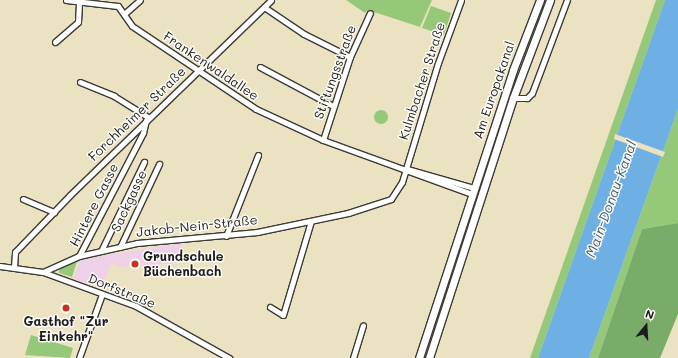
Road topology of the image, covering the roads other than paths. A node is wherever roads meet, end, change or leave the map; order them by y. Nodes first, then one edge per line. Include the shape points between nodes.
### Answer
1 (66, 0) edge
2 (140, 0) edge
3 (271, 0) edge
4 (461, 0) edge
5 (540, 0) edge
6 (550, 0) edge
7 (567, 0) edge
8 (79, 2) junction
9 (108, 2) edge
10 (264, 7) junction
11 (370, 13) dead end
12 (124, 14) junction
13 (55, 42) dead end
14 (350, 58) junction
15 (260, 67) dead end
16 (198, 71) junction
17 (80, 82) dead end
18 (513, 98) junction
19 (332, 106) junction
20 (147, 118) junction
21 (322, 140) junction
22 (258, 155) dead end
23 (144, 162) dead end
24 (159, 164) dead end
25 (406, 169) junction
26 (473, 191) junction
27 (482, 194) junction
28 (23, 199) dead end
29 (54, 212) junction
30 (311, 221) junction
31 (226, 236) junction
32 (120, 246) junction
33 (101, 251) junction
34 (79, 256) junction
35 (0, 266) edge
36 (14, 267) junction
37 (43, 272) junction
38 (102, 294) junction
39 (270, 307) dead end
40 (363, 326) dead end
41 (79, 358) edge
42 (228, 358) edge
43 (353, 358) edge
44 (419, 358) edge
45 (429, 358) edge

1 - 8 street
2 - 12 street
3 - 10 street, Forchheimer Straße
4 - 25 street, Kulmbacher Straße via 438,63
5 - 26 main road, Am Europakanal
6 - 18 main road, Am Europakanal
7 - 18 street, Am Europakanal via 532,93 527,98
8 - 9 street
8 - 13 street via 78,22
9 - 12 street via 118,6
10 - 14 street via 304,34
10 - 16 street, Forchheimer Straße
11 - 14 street, Stiftungsstraße
12 - 16 street, Frankenwaldallee via 132,26
14 - 19 street, Stiftungsstraße
15 - 19 street
16 - 20 street, Forchheimer Straße
16 - 21 street, Frankenwaldallee via 238,99
17 - 20 street via 114,96
18 - 27 main road, Am Europakanal
19 - 21 street, Stiftungsstraße
20 - 29 street, Forchheimer Straße
20 - 34 street, Hintere Gasse via 143,133
21 - 25 street, Frankenwaldallee
22 - 31 street
23 - 33 street
24 - 32 street, Sackgasse
25 - 26 street, Frankenwaldallee
25 - 30 street, Jakob-Nein-Straße via 396,193 387,203
26 - 27 main road
26 - 44 main road, Am Europakanal
27 - 45 main road, Am Europakanal
28 - 29 street
29 - 36 street, Forchheimer Straße via 15,252
30 - 31 street, Jakob-Nein-Straße
30 - 39 street via 283,314
31 - 32 street, Jakob-Nein-Straße via 150,240
32 - 33 street, Jakob-Nein-Straße
33 - 34 street, Jakob-Nein-Straße
34 - 37 street, Jakob-Nein-Straße
35 - 36 street, Dorfstraße
36 - 37 street, Dorfstraße
37 - 38 street, Dorfstraße
38 - 41 street
38 - 42 street, Dorfstraße via 136,306
40 - 43 street

